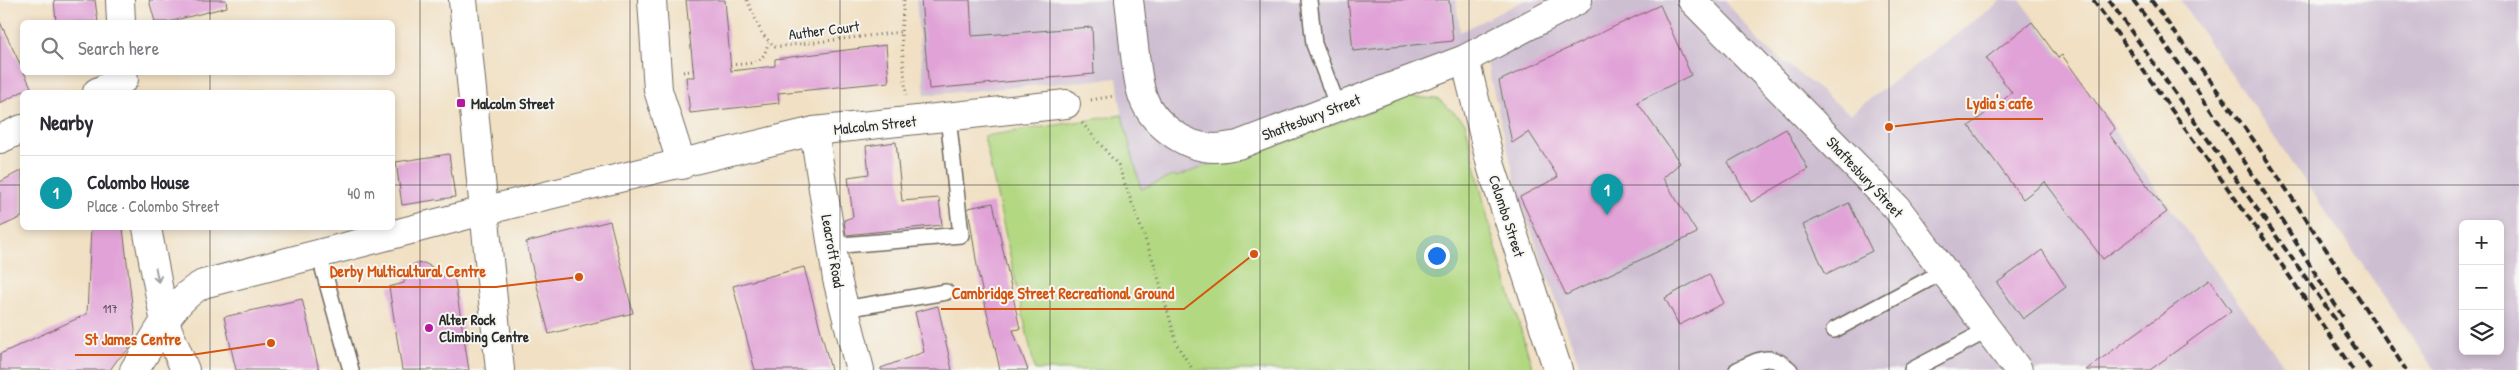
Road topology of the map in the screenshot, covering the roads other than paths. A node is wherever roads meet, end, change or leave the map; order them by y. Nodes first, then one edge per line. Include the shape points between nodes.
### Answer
1 (120, 0) edge
2 (463, 0) edge
3 (652, 0) edge
4 (1129, 0) edge
5 (1309, 0) edge
6 (1578, 0) edge
7 (1692, 0) edge
8 (121, 20) edge
9 (1465, 59) junction
10 (125, 81) edge
11 (102, 90) edge
12 (1066, 104) road end
13 (1338, 107) junction
14 (948, 116) junction
15 (20, 129) edge
16 (814, 132) junction
17 (0, 140) edge
18 (682, 165) junction
19 (483, 211) junction
20 (147, 230) edge
21 (832, 246) junction
22 (319, 254) junction
23 (1944, 271) junction
24 (946, 292) dead end
25 (844, 309) junction
26 (165, 323) junction
27 (1834, 330) dead end
28 (1988, 330) junction
29 (134, 370) edge
30 (185, 370) edge
31 (351, 370) edge
32 (500, 370) edge
33 (860, 370) edge
34 (1558, 370) edge
35 (1737, 370) edge
36 (1790, 370) edge
37 (1912, 370) edge
38 (2018, 370) edge

1 - 8 street
2 - 19 street
3 - 18 street via 658,90
4 - 13 street, Shaftesbury Street via 1141,92 1160,124 1178,137 1215,148 1238,145
5 - 13 lane via 1314,44
6 - 9 street, Shaftesbury Street
7 - 23 street, Shaftesbury Street via 1896,208
9 - 13 street, Shaftesbury Street
9 - 34 street, Colombo Street via 1492,170
10 - 11 street
12 - 14 street, Malcolm Street
14 - 16 street, Malcolm Street
14 - 21 lane via 962,235
15 - 17 street
16 - 18 street, Malcolm Street
16 - 21 street, Leacroft Road
18 - 19 street, Malcolm Street
19 - 22 street, Malcolm Street
19 - 32 street
20 -> 26 street
21 - 25 street, Leacroft Road
22 - 26 street, Malcolm Street via 203,284 178,303
22 - 31 lane
23 - 27 lane
23 - 28 street, Shaftesbury Street
24 - 25 lane
25 - 33 street, Leacroft Road
26 - 29 street, Malcolm Street
26 - 30 street
28 - 37 lane
28 - 38 street, Shaftesbury Street
35 - 36 lane via 1763,357 1782,362

